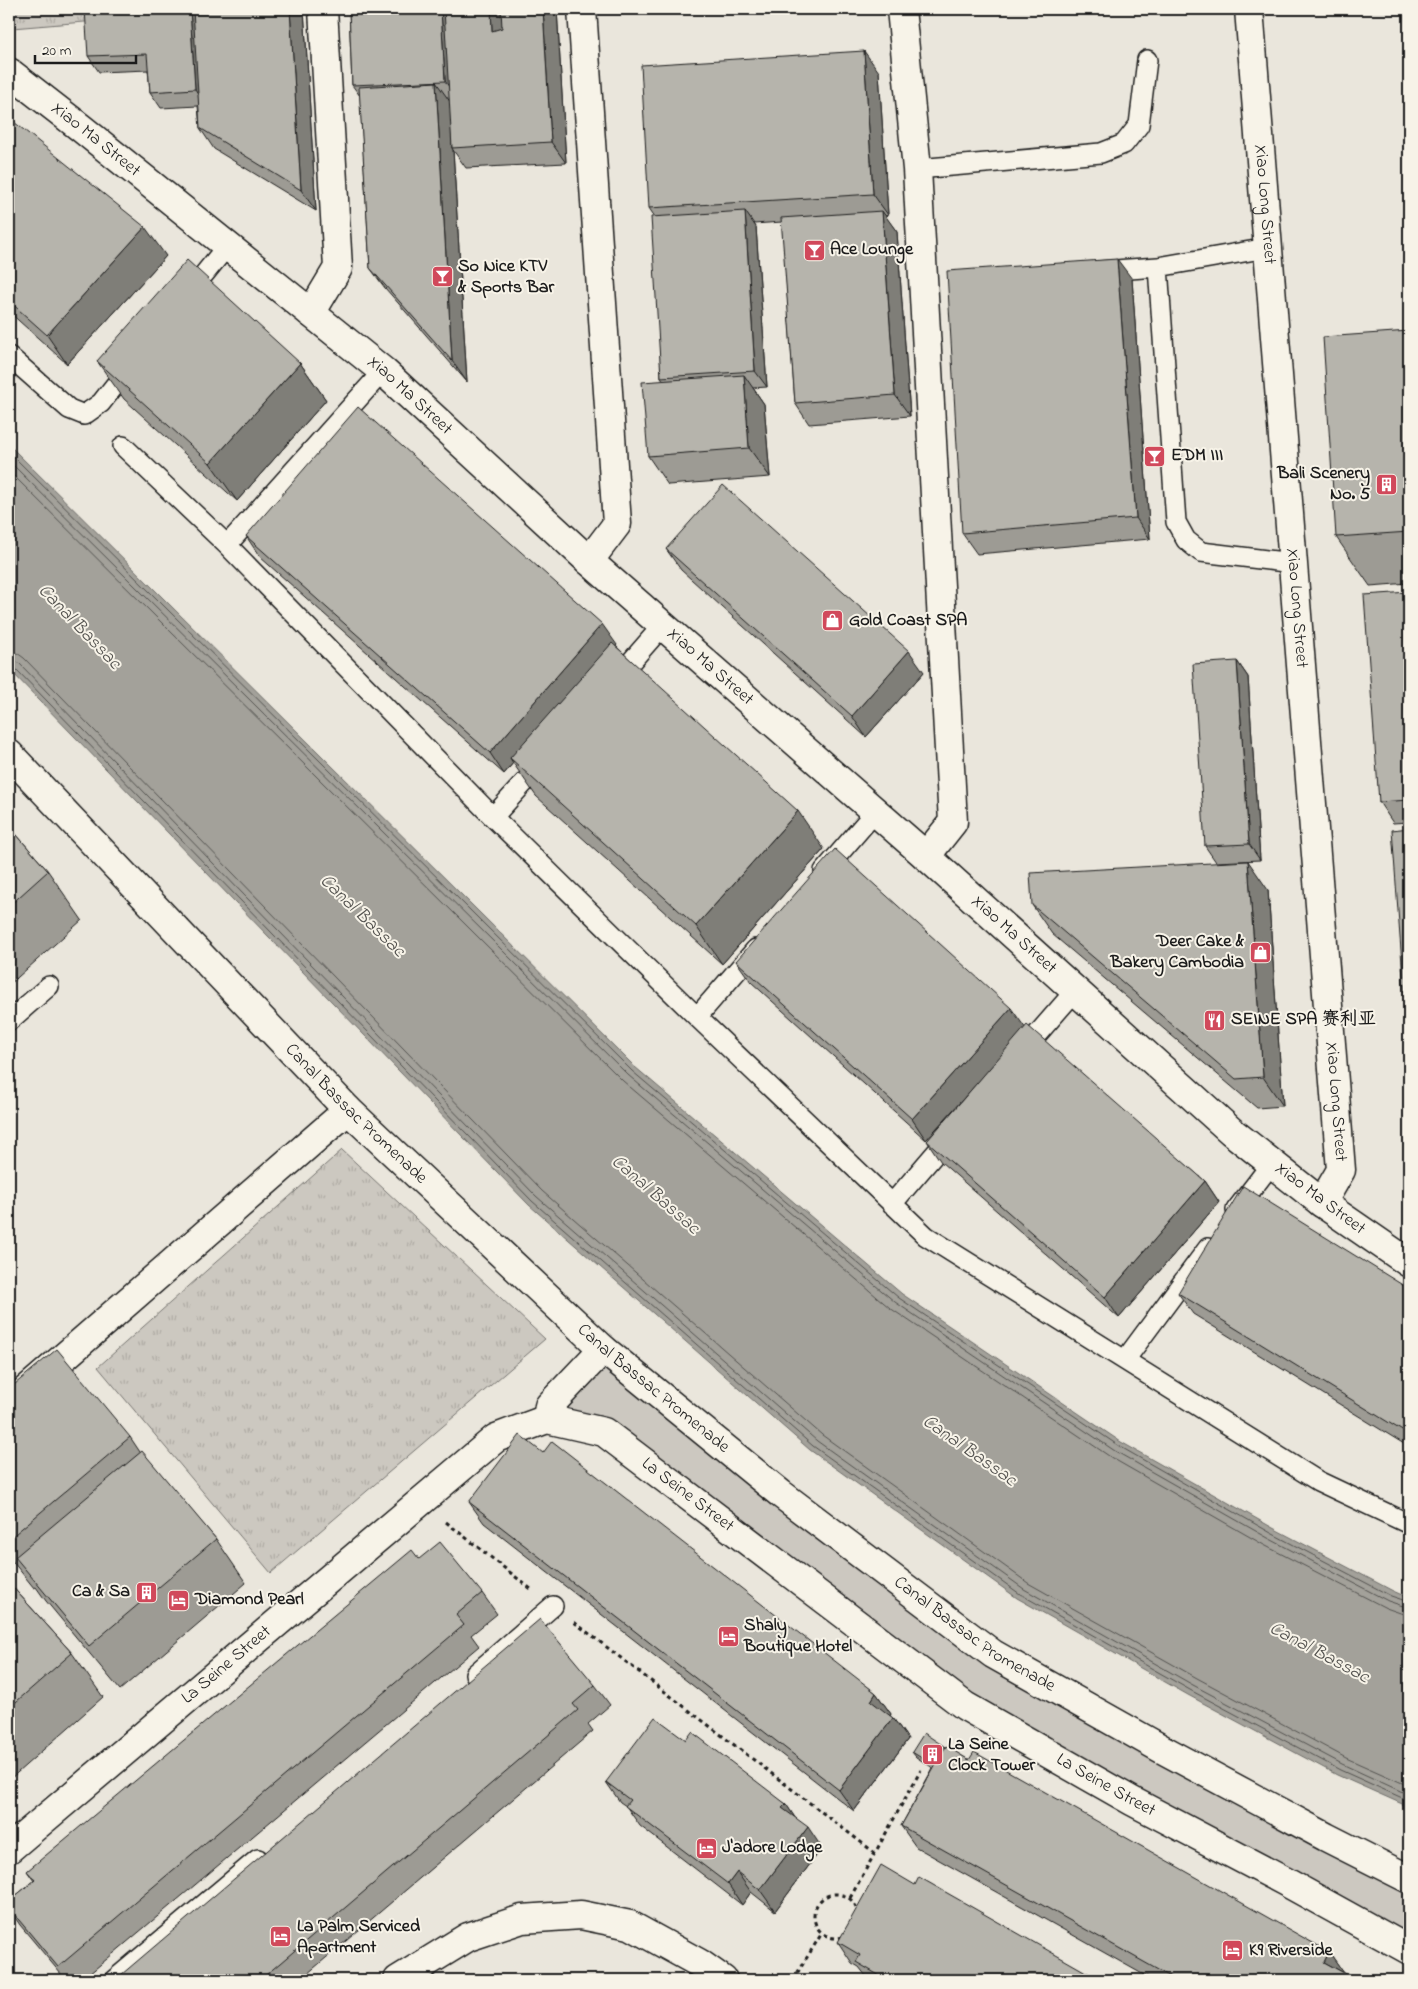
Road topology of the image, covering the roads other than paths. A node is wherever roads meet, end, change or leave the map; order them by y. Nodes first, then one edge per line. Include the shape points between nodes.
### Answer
1 (323, 9) edge
2 (582, 9) edge
3 (900, 9) edge
4 (1248, 9) edge
5 (1147, 60) dead end
6 (9, 72) edge
7 (917, 169) junction
8 (226, 246) junction
9 (1268, 248) junction
10 (1158, 268) junction
11 (1082, 272) edge
12 (179, 306) edge
13 (311, 313) junction
14 (143, 350) edge
15 (9, 356) edge
16 (382, 371) junction
17 (123, 446) dead end
18 (228, 545) junction
19 (589, 560) junction
20 (1293, 563) junction
21 (664, 625) junction
22 (605, 691) edge
23 (552, 750) edge
24 (9, 754) edge
25 (875, 812) junction
26 (494, 817) junction
27 (926, 856) junction
28 (812, 885) edge
29 (767, 936) edge
30 (50, 986) dead end
31 (1075, 990) junction
32 (697, 1017) junction
33 (9, 1021) edge
34 (1012, 1064) edge
35 (348, 1110) junction
36 (962, 1123) edge
37 (1272, 1163) junction
38 (1322, 1203) junction
39 (892, 1204) junction
40 (1409, 1263) edge
41 (603, 1350) junction
42 (1125, 1360) junction
43 (9, 1405) edge
44 (547, 1419) junction
45 (1409, 1524) edge
46 (553, 1606) road end
47 (463, 1685) edge
48 (274, 1846) edge
49 (9, 1849) edge
50 (1409, 1879) edge
51 (1409, 1950) edge
52 (114, 1980) edge
53 (398, 1980) edge
54 (723, 1980) edge

1 - 13 street via 338,268
2 - 19 street via 617,524
3 - 7 street
4 - 9 street, Xiao Long Street
5 - 7 lane via 1139,125 1124,144 1101,154
6 - 8 street, Xiao Ma Street
7 - 27 street via 953,822
8 - 12 lane
8 - 13 street, Xiao Ma Street
9 - 10 lane
9 - 20 street, Xiao Long Street
10 - 11 lane
10 - 20 lane via 1176,522 1186,540 1201,552
13 - 16 street, Xiao Ma Street
14 - 15 lane via 101,403 84,415 70,409
16 - 18 lane
16 - 19 street, Xiao Ma Street
17 - 18 lane
18 - 26 lane
19 - 21 street, Xiao Ma Street
20 - 38 street, Xiao Long Street via 1342,1170
21 - 22 lane
21 - 25 street, Xiao Ma Street
23 - 26 lane
24 - 35 street, Canal Bassac Promenade
25 - 27 street, Xiao Ma Street
25 - 28 lane
26 - 32 lane
27 - 31 street, Xiao Ma Street
29 - 32 lane
30 - 33 lane
31 - 34 lane
31 - 37 street, Xiao Ma Street via 1231,1131
32 - 39 lane
35 - 41 street, Canal Bassac Promenade
35 - 43 street
36 - 39 lane
37 - 38 street, Xiao Ma Street
37 - 42 lane
38 - 40 street, Xiao Ma Street
39 - 42 lane via 926,1236
41 - 44 street via 549,1406
41 - 50 street, Canal Bassac Promenade via 781,1494 993,1654 1162,1749
42 - 45 lane via 1318,1481
44 - 49 street, La Seine Street via 496,1438
44 - 51 street, La Seine Street via 604,1432 966,1706 1132,1801
46 - 47 lane
48 - 52 lane
53 - 54 street via 468,1937 522,1919 581,1915 630,1925

